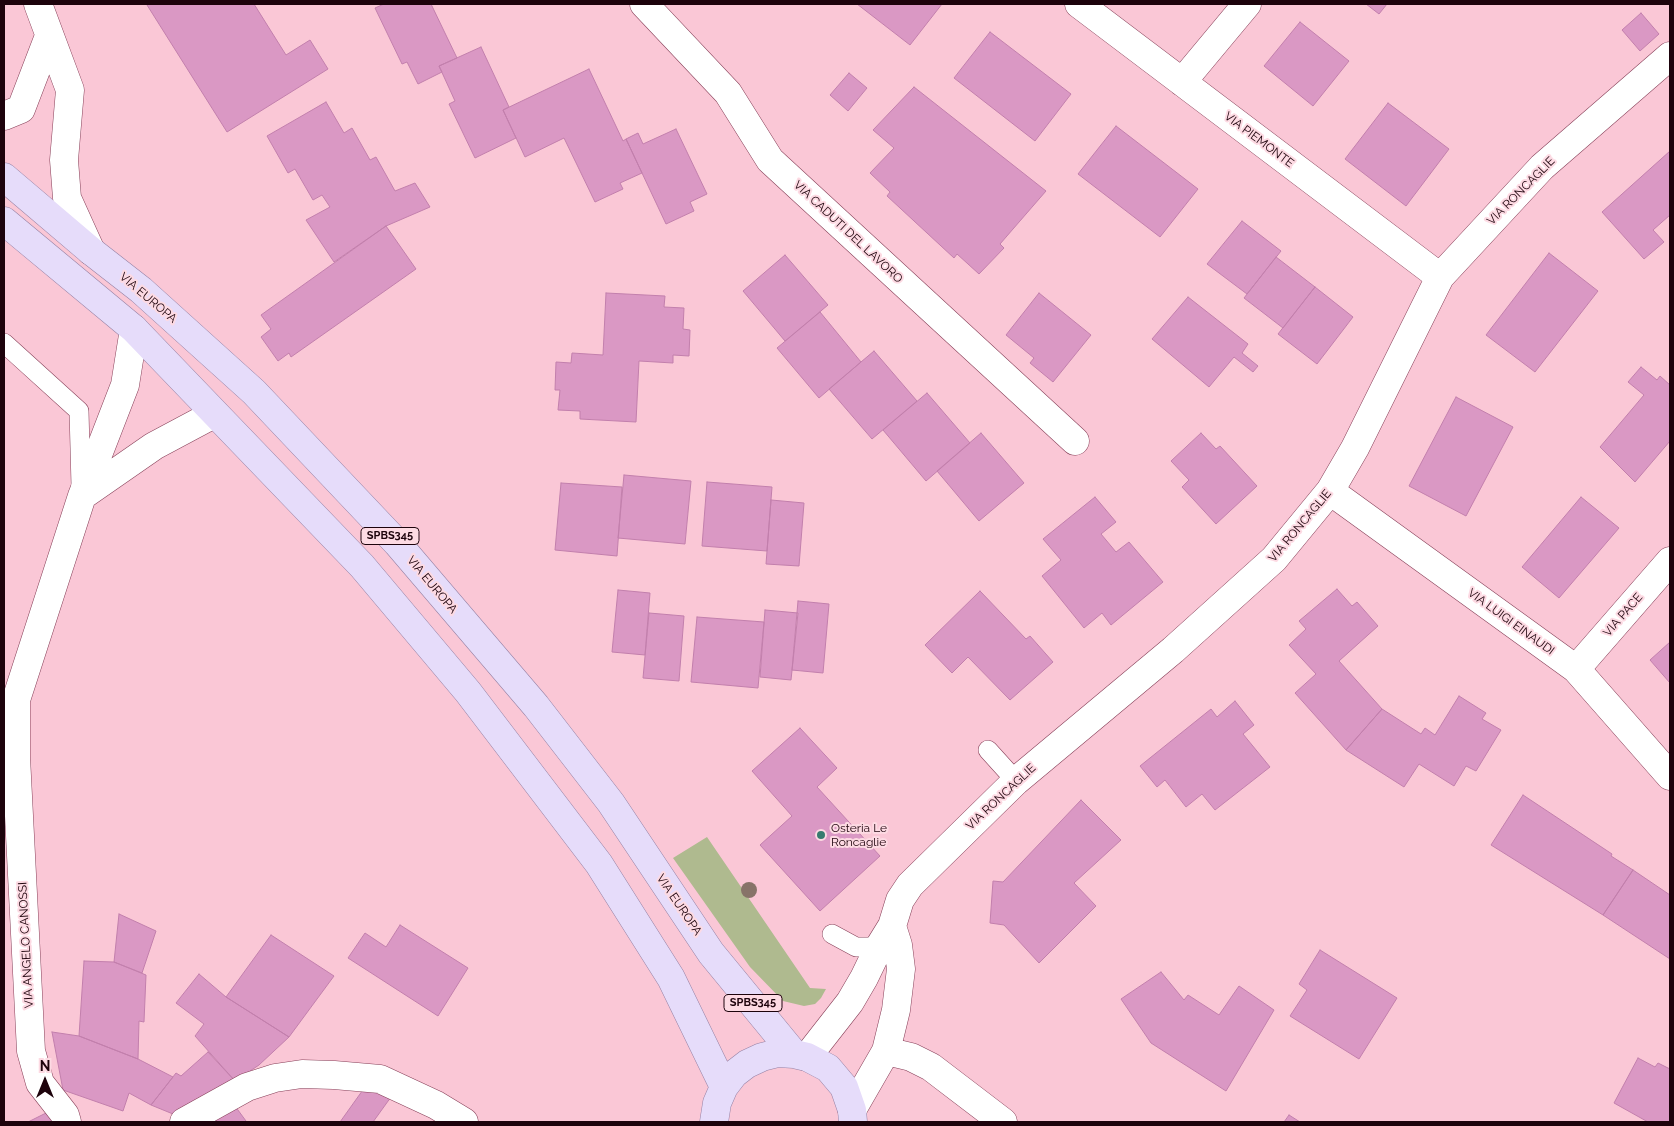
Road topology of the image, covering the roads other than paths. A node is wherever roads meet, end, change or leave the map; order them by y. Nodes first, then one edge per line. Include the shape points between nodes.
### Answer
1 (38, 4) edge
2 (644, 4) edge
3 (1079, 4) edge
4 (1247, 4) edge
5 (49, 36) junction
6 (1670, 56) edge
7 (1182, 82) junction
8 (4, 116) edge
9 (4, 177) edge
10 (4, 221) edge
11 (91, 251) junction
12 (1440, 277) junction
13 (134, 330) junction
14 (4, 343) edge
15 (214, 414) junction
16 (1075, 441) dead end
17 (1330, 491) junction
18 (82, 496) junction
19 (1670, 560) edge
20 (1576, 670) junction
21 (14, 681) edge
22 (988, 750) dead end
23 (10, 752) edge
24 (1670, 776) edge
25 (1016, 781) junction
26 (832, 934) dead end
27 (885, 937) junction
28 (886, 1051) junction
29 (801, 1055) junction
30 (724, 1087) junction
31 (853, 1116) edge
32 (67, 1122) edge
33 (184, 1122) edge
34 (464, 1122) edge
35 (714, 1122) edge
36 (1003, 1122) edge

1 - 5 street
2 - 16 street, VIA CADUTI DEL LAVORO via 733,88 770,160
3 - 7 street, VIA PIEMONTE
4 - 7 street
5 - 8 street via 21,109
5 - 11 street via 70,90 64,160 67,198
6 - 12 street, VIA RONCAGLIE via 1542,166
7 - 12 street, VIA PIEMONTE
9 - 11 main road, VIA EUROPA / SPBS345
10 - 13 main road, SPBS345
11 - 29 main road, VIA EUROPA / SPBS345 via 141,290 254,392 397,543 541,713 611,804 711,953
12 - 17 street, VIA RONCAGLIE via 1355,448
13 - 15 main road, SPBS345
13 - 18 street, VIA ANGELO CANOSSI via 125,385
14 - 18 lane via 79,411
15 - 18 street via 154,446
15 - 30 main road, SPBS345 via 362,566 468,692 599,864 671,978
17 - 20 street, VIA LUIGI EINAUDI
17 - 25 street, VIA RONCAGLIE via 1274,559
18 - 21 street, VIA ANGELO CANOSSI
19 - 20 street, VIA PACE
20 - 24 street, VIA LUIGI EINAUDI
21 - 23 street, VIA ANGELO CANOSSI via 16,700
22 - 25 lane
23 - 32 street, VIA ANGELO CANOSSI via 31,1051 40,1083
25 - 27 street, VIA RONCAGLIE via 910,885 900,900
26 - 27 lane via 856,947
27 - 28 street via 898,945 901,969
27 - 29 street, VIA RONCAGLIE via 850,1002
28 - 31 street
28 - 36 street via 911,1057 931,1067
29 - 30 main road via 778,1053 762,1057 734,1074
29 - 31 main road, VIA EUROPA / SPBS345 via 828,1068 844,1087
30 - 35 main road
33 - 34 street via 247,1088 275,1078 302,1074 380,1079

